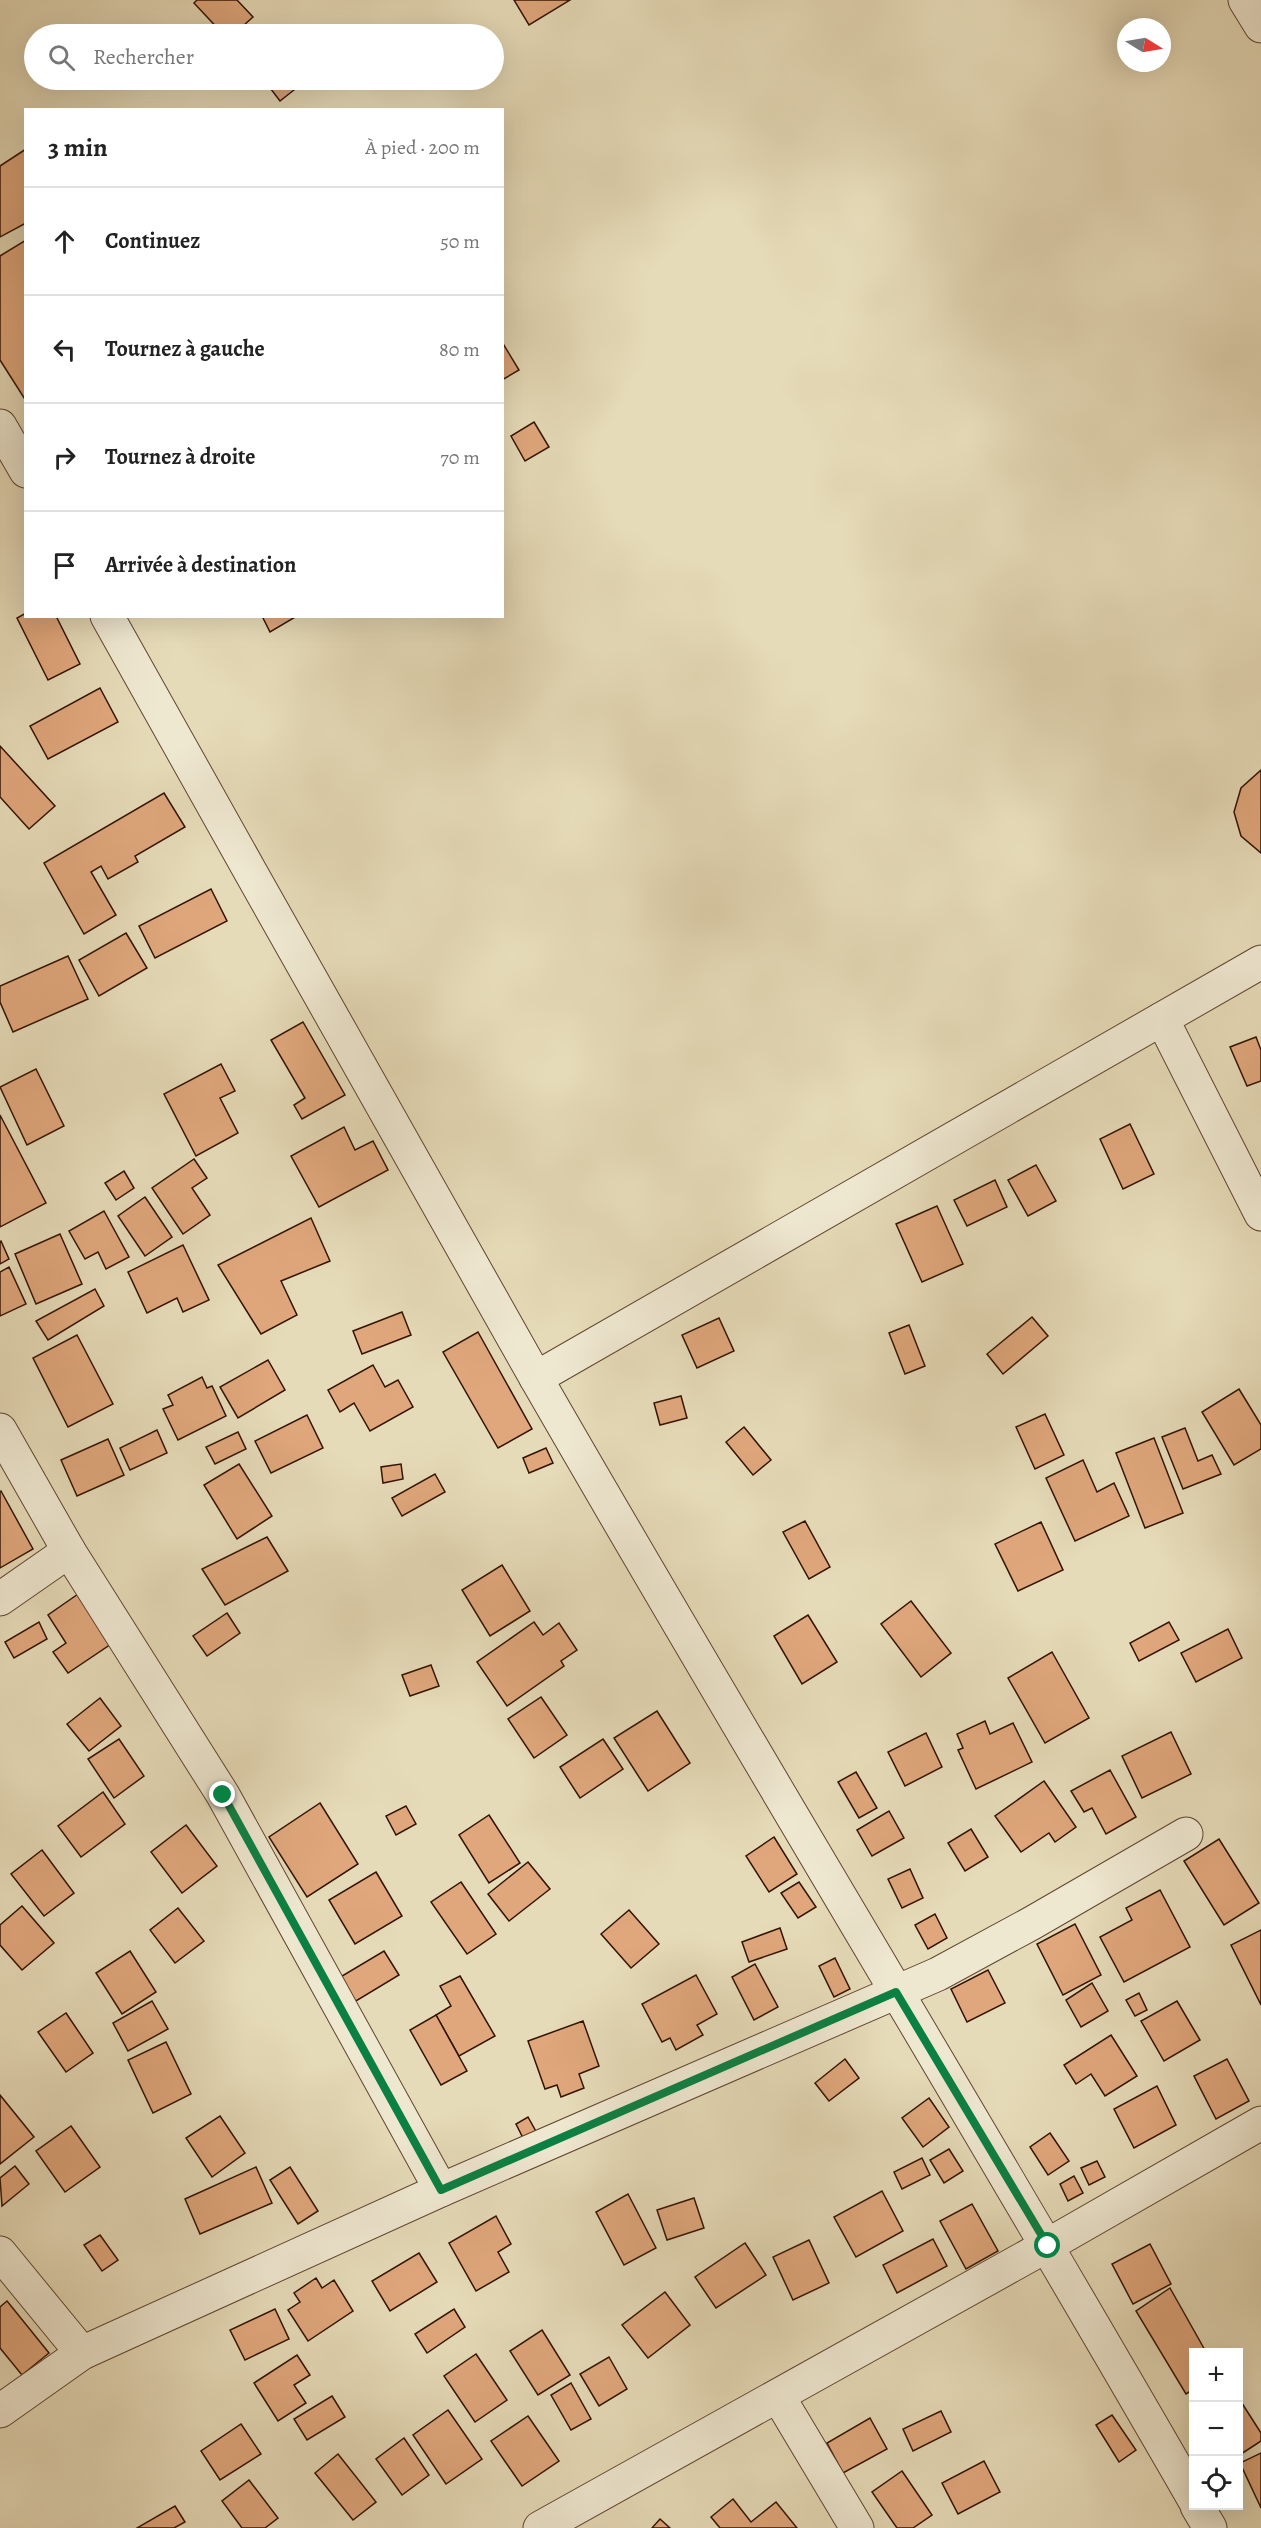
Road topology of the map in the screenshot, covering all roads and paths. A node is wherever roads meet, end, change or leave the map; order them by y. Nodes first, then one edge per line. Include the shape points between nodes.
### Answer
1 (1245, 0) edge
2 (1261, 26) edge
3 (0, 426) edge
4 (24, 468) edge
5 (108, 618) edge
6 (1261, 962) edge
7 (1162, 1019) junction
8 (1261, 1214) edge
9 (536, 1378) junction
10 (0, 1430) edge
11 (69, 1551) junction
12 (0, 1599) edge
13 (1186, 1834) dead end
14 (896, 1992) junction
15 (1261, 2123) edge
16 (441, 2190) junction
17 (1048, 2246) junction
18 (0, 2253) edge
19 (82, 2353) junction
20 (778, 2396) junction
21 (0, 2411) edge
22 (1189, 2490) edge
23 (1200, 2510) edge
24 (540, 2528) edge
25 (857, 2528) edge
26 (1210, 2528) edge

1 - 2 street
3 - 4 street
5 - 9 street
6 - 7 street
7 - 8 street
7 - 9 street
9 - 14 street
10 - 11 street
11 - 12 street
11 - 16 street via 223,1795
13 - 14 street via 1032,1923
14 - 16 street
14 - 17 street
15 - 17 street
16 - 19 street
17 - 20 street
17 - 22 street
18 - 19 street
19 - 21 street
20 - 24 street
20 - 25 street
23 - 26 street

